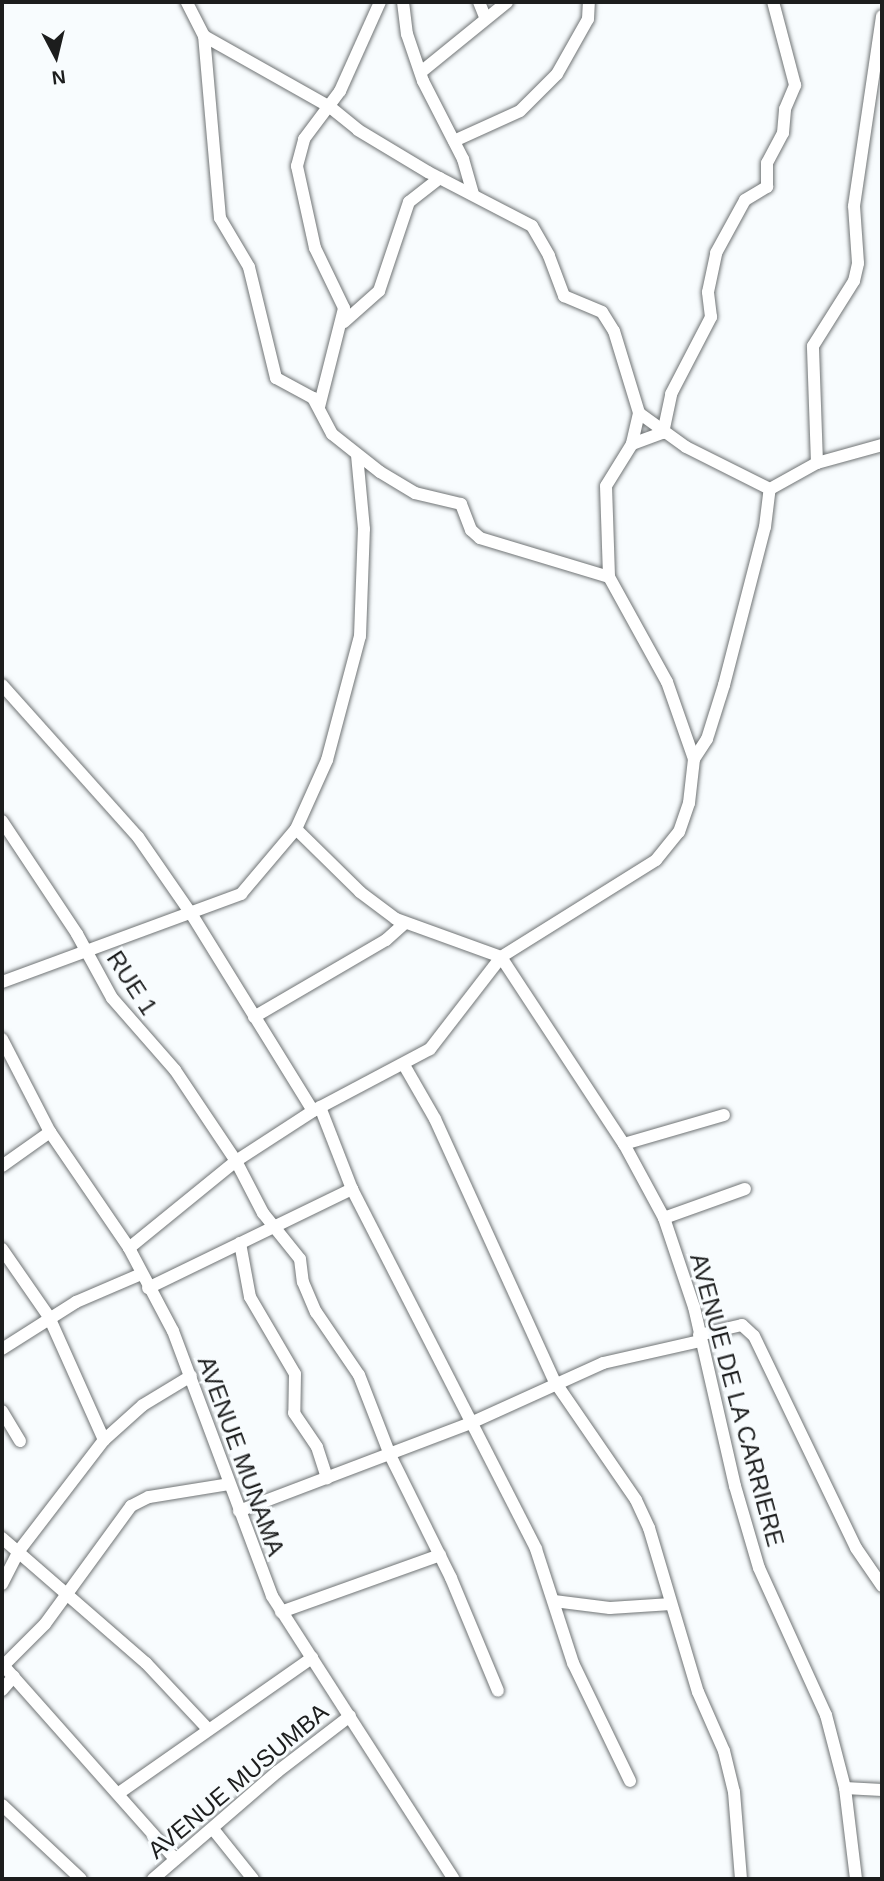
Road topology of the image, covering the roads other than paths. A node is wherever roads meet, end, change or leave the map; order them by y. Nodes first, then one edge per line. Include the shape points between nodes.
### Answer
1 (187, 2) edge
2 (380, 2) edge
3 (403, 2) edge
4 (478, 2) edge
5 (507, 2) edge
6 (589, 2) edge
7 (773, 2) edge
8 (882, 16) edge
9 (486, 19) junction
10 (204, 36) junction
11 (421, 72) junction
12 (330, 107) junction
13 (454, 141) junction
14 (440, 178) junction
15 (473, 195) junction
16 (344, 322) junction
17 (319, 407) junction
18 (639, 413) junction
19 (663, 433) junction
20 (632, 444) junction
21 (882, 445) edge
22 (357, 455) junction
23 (817, 463) junction
24 (770, 489) junction
25 (609, 577) junction
26 (2, 684) edge
27 (694, 759) junction
28 (2, 821) edge
29 (296, 829) junction
30 (192, 915) junction
31 (404, 924) junction
32 (88, 953) junction
33 (501, 957) junction
34 (2, 982) edge
35 (254, 1017) junction
36 (2, 1040) edge
37 (404, 1065) junction
38 (317, 1109) junction
39 (724, 1115) dead end
40 (50, 1132) junction
41 (624, 1144) junction
42 (236, 1161) junction
43 (2, 1166) edge
44 (352, 1189) junction
45 (745, 1189) dead end
46 (664, 1218) junction
47 (274, 1227) junction
48 (240, 1242) junction
49 (129, 1248) junction
50 (2, 1249) edge
51 (141, 1274) junction
52 (148, 1288) junction
53 (49, 1318) junction
54 (699, 1338) junction
55 (2, 1349) edge
56 (191, 1376) junction
57 (555, 1382) junction
58 (2, 1411) edge
59 (473, 1422) junction
60 (104, 1440) junction
61 (20, 1441) dead end
62 (390, 1455) junction
63 (327, 1478) junction
64 (229, 1484) junction
65 (239, 1511) junction
66 (2, 1538) edge
67 (18, 1552) junction
68 (440, 1555) junction
69 (2, 1584) edge
70 (882, 1587) edge
71 (66, 1590) junction
72 (554, 1601) junction
73 (671, 1604) junction
74 (281, 1612) junction
75 (312, 1657) junction
76 (3, 1664) edge
77 (14, 1676) junction
78 (2, 1690) edge
79 (498, 1691) dead end
80 (350, 1716) junction
81 (208, 1729) junction
82 (630, 1781) dead end
83 (845, 1788) junction
84 (882, 1790) edge
85 (119, 1793) junction
86 (2, 1805) edge
87 (213, 1829) junction
88 (175, 1859) junction
89 (81, 1879) edge
90 (153, 1879) edge
91 (253, 1879) edge
92 (454, 1879) edge
93 (741, 1879) edge
94 (856, 1879) edge

1 - 10 street
2 - 12 street
3 - 11 street via 407,34
4 - 9 street
5 - 9 street
6 - 13 street via 588,19 557,74 520,111
7 - 19 street via 792,62 793,93 785,108 783,133 767,163 767,187 745,200 716,253 708,292 711,317 671,394
8 - 23 street via 855,206 858,263 854,281 813,346
9 - 11 street
10 - 12 street
10 - 17 street via 220,218 249,267 276,378 313,398
11 - 13 street
12 - 14 street via 358,130
12 - 16 street via 304,139 297,166 315,247 339,291
13 - 15 street
14 - 15 street
14 - 16 street via 409,202 379,291
15 - 18 street via 532,226 550,256 564,296 602,312 614,331
16 - 17 street
17 - 22 street via 332,434
18 - 19 street
18 - 20 street
19 - 20 street
19 - 24 street
20 - 25 street via 607,486
21 - 23 street
22 - 25 street via 415,493 461,504 471,530 480,538
22 - 29 street via 364,529 360,636 327,760
23 - 24 street
24 - 27 street via 765,527 724,685 707,739
25 - 27 street via 667,682
26 - 30 street via 138,837
27 - 33 street via 689,803 672,846
28 - 32 street, RUE 1
29 - 30 street via 242,894
29 - 31 street via 360,892
30 - 32 street
30 - 35 street
31 - 33 street
31 - 35 street via 386,940
32 - 34 street
32 - 42 street, RUE 1 via 112,998 175,1070
33 - 37 street via 444,1035
33 - 41 street, AVENUE DE LA CARRIERE
35 - 38 street
36 - 40 street, AVENUE MUNAMA
37 - 38 street
37 - 57 street via 435,1119
38 - 42 street
38 - 44 street
39 - 41 street
40 - 43 street
40 - 49 street, AVENUE MUNAMA
41 - 46 street, AVENUE DE LA CARRIERE
42 - 47 street, RUE 1
42 - 49 street
44 - 47 street
44 - 59 street
45 - 46 street
46 - 54 street, AVENUE DE LA CARRIERE via 691,1295
47 - 48 street
47 - 62 street, RUE 1 via 300,1259 303,1282 316,1312 359,1375
48 - 52 street
48 - 63 street via 250,1297 295,1374 294,1413 317,1447
49 - 51 street, AVENUE MUNAMA
50 - 53 street
51 - 52 street, AVENUE MUNAMA
51 - 53 street
52 - 56 street, AVENUE MUNAMA via 173,1331
53 - 55 street
53 - 60 street
54 - 57 street via 603,1363
54 - 70 street via 742,1325 754,1336 856,1548
54 - 83 street, AVENUE DE LA CARRIERE via 759,1568 826,1714
56 - 60 street via 143,1405
56 - 64 street, AVENUE MUNAMA
57 - 59 street
57 - 73 street via 636,1500 660,1559
58 - 61 street
59 - 62 street
59 - 72 street via 536,1549
60 - 67 street
62 - 63 street
62 - 68 street, RUE 1
63 - 65 street
64 - 65 street, AVENUE MUNAMA
64 - 71 street via 140,1500
65 - 74 street, AVENUE MUNAMA
66 - 67 street
67 - 69 street
67 - 71 street
68 - 74 street
68 - 79 street, RUE 1
71 - 76 street via 32,1640
71 - 81 street via 146,1663
72 - 73 street via 610,1608
72 - 82 street via 573,1663
73 - 93 street via 734,1792
74 - 75 street, AVENUE MUNAMA
75 - 80 street, AVENUE MUNAMA
75 - 81 street
76 - 77 street
77 - 78 street
77 - 85 street
80 - 87 street, AVENUE MUSUMBA
80 - 92 street, AVENUE MUNAMA
81 - 85 street
83 - 84 street
83 - 94 street, AVENUE DE LA CARRIERE
85 - 88 street
86 - 89 street
87 - 88 street, AVENUE MUSUMBA
87 - 91 street
88 - 90 street, AVENUE MUSUMBA

